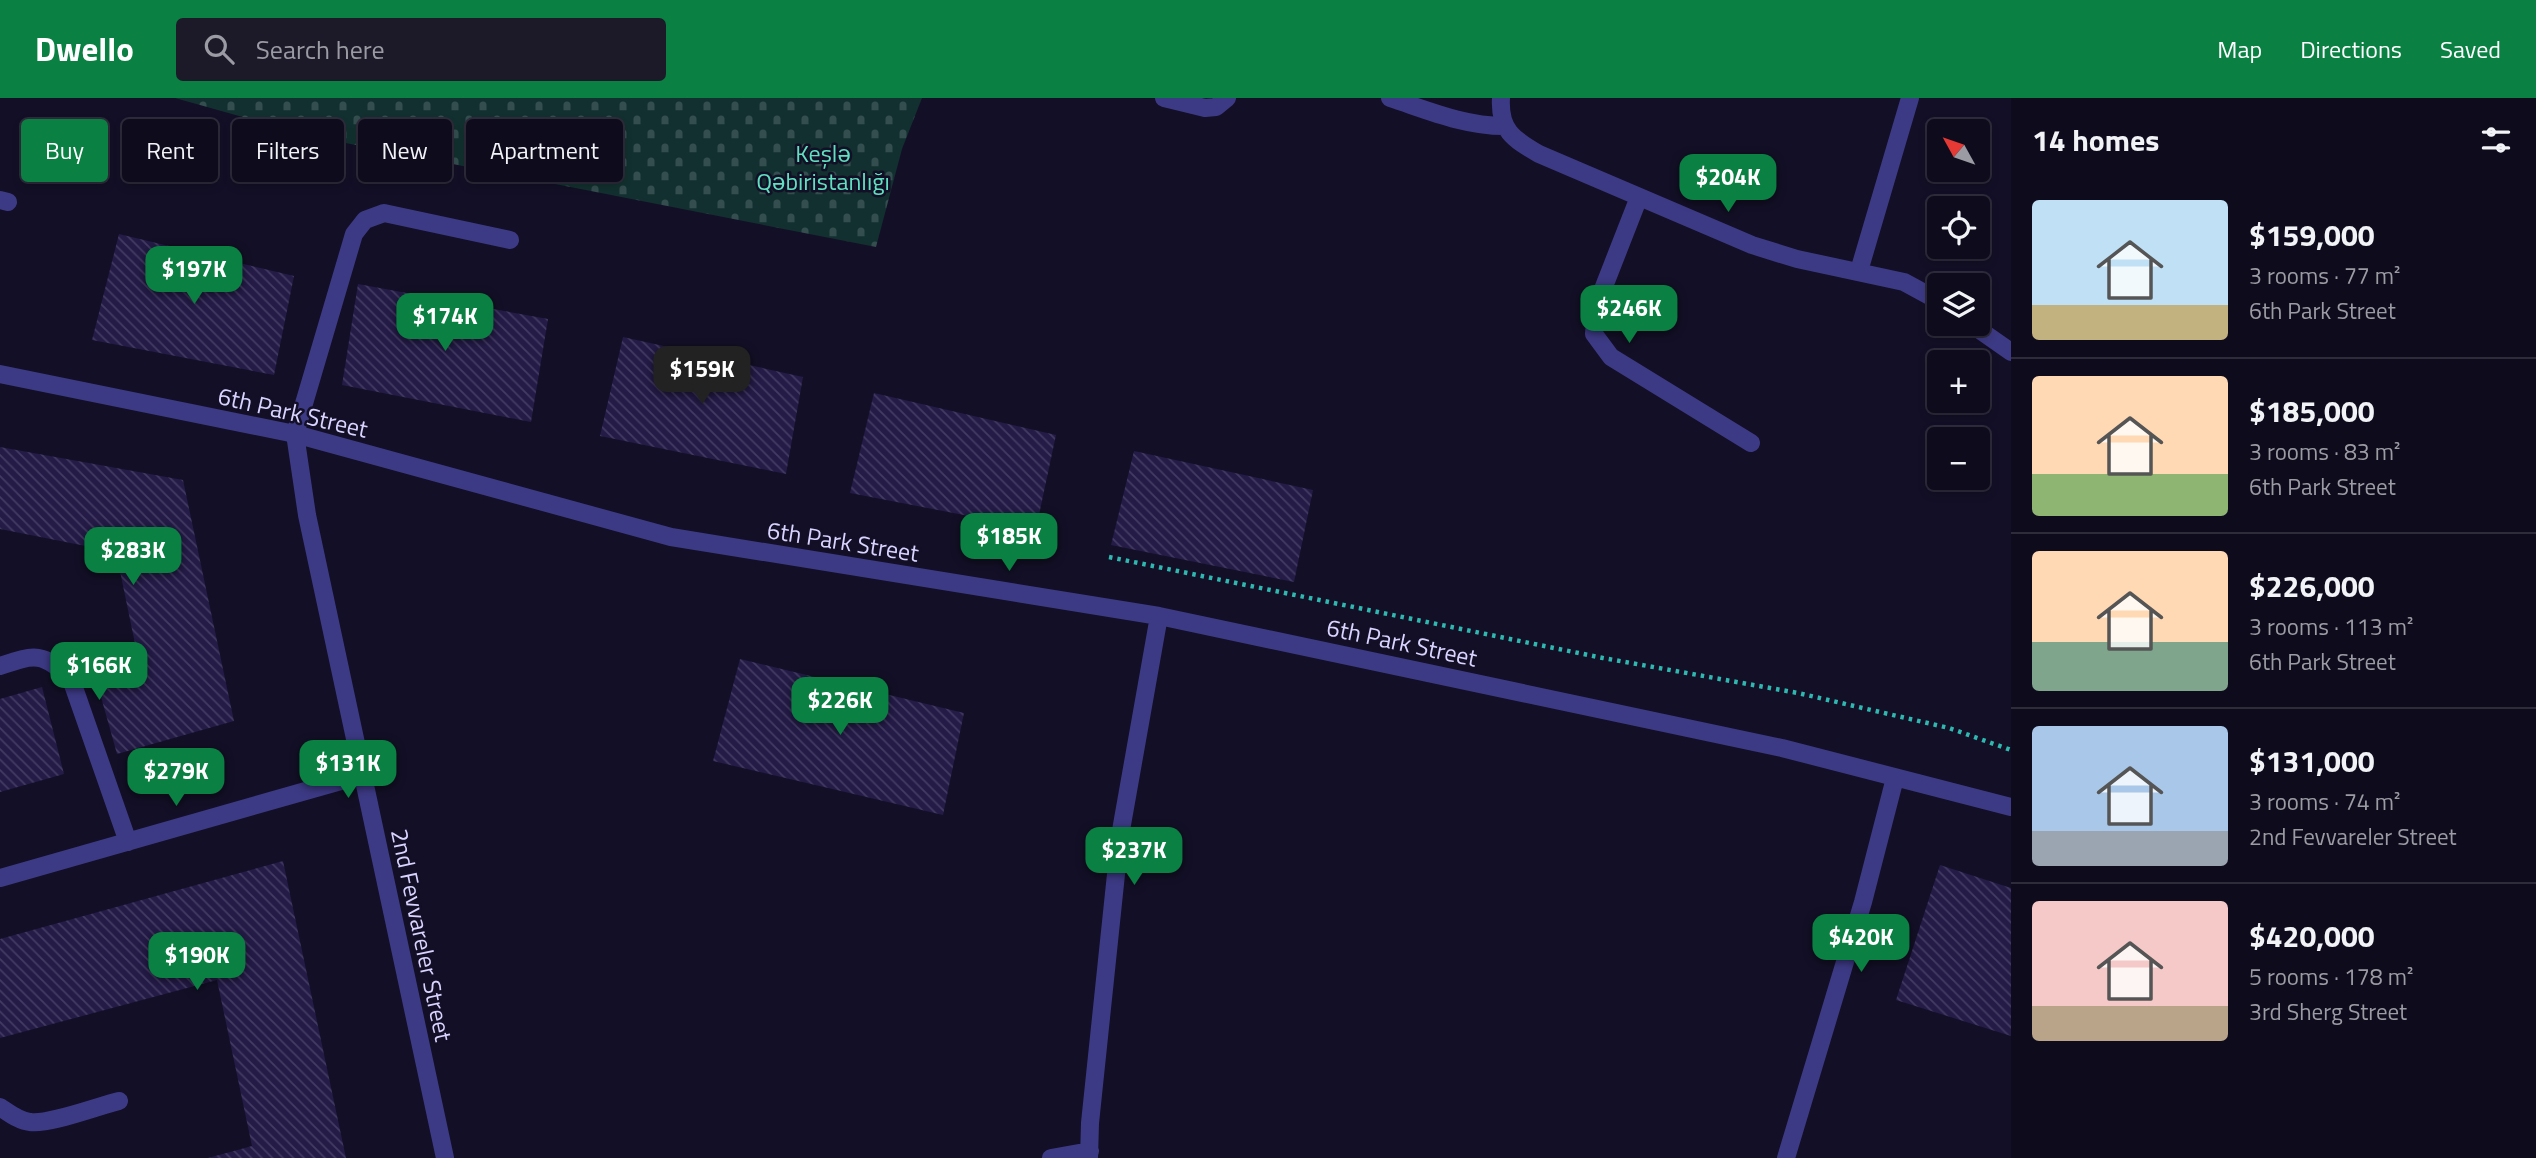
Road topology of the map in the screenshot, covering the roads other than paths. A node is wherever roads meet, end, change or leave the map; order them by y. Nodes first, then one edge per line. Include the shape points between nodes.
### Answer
1 (1164, 98) edge
2 (1227, 98) edge
3 (1390, 98) edge
4 (1501, 98) edge
5 (1910, 98) edge
6 (1504, 126) junction
7 (1639, 197) junction
8 (510, 240) dead end
9 (1859, 271) junction
10 (1927, 294) edge
11 (1988, 336) edge
12 (2011, 352) edge
13 (0, 374) edge
14 (295, 434) junction
15 (1751, 443) dead end
16 (1159, 616) junction
17 (0, 666) edge
18 (362, 775) junction
19 (1895, 778) junction
20 (2011, 807) edge
21 (128, 842) junction
22 (0, 878) edge
23 (119, 1101) dead end
24 (0, 1107) edge
25 (1089, 1155) edge
26 (445, 1158) edge
27 (1051, 1158) edge
28 (1786, 1158) edge

1 - 2 street via 1205,108 1216,107
3 - 6 street via 1456,120
4 - 6 street
5 - 9 street
6 - 7 street via 1516,141 1539,154
7 - 9 street via 1752,245
7 - 15 street via 1596,307 1594,334 1611,357
8 - 14 street via 384,213 365,220 354,234
9 - 10 street via 1904,282
11 - 12 street
13 - 14 street, 6th Park Street
14 - 16 street, 6th Park Street via 671,537
14 - 18 street, 2nd Fevvareler Street via 307,515
16 - 19 street, 6th Park Street via 1768,746
16 - 25 street via 1120,836
17 - 21 street via 29,656 53,661 71,679
18 - 21 street
18 - 26 street, 2nd Fevvareler Street
19 - 20 street, 6th Park Street
19 - 28 street
21 - 22 street
23 - 24 street via 31,1123
25 - 27 street

